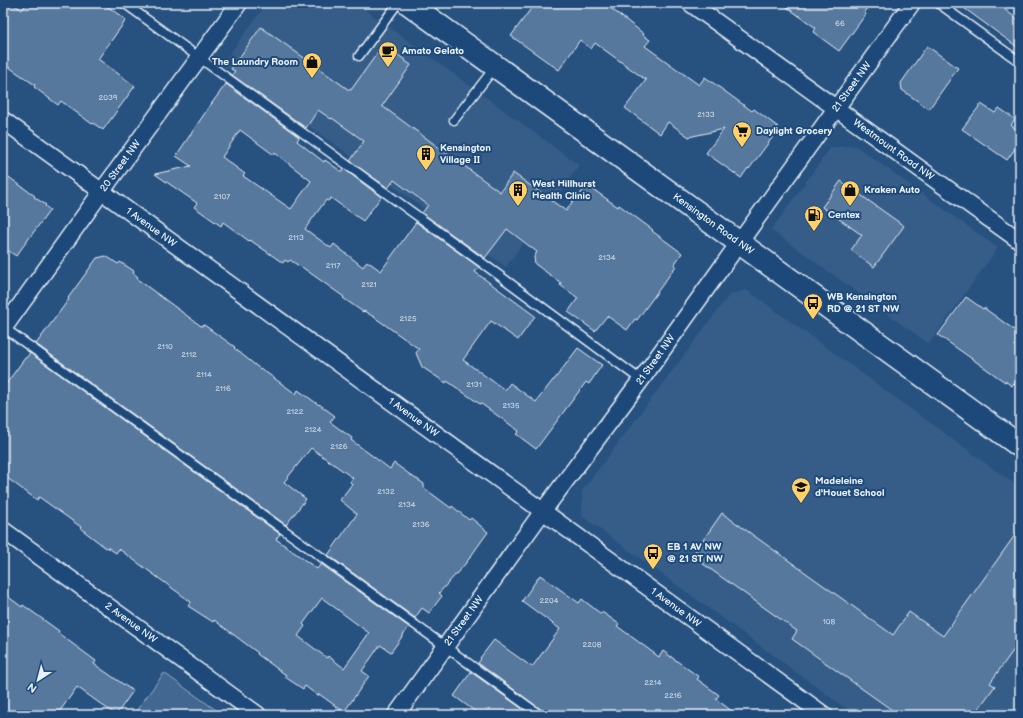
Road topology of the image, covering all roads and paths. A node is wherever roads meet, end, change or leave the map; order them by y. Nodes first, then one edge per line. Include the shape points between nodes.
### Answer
1 (124, 3) edge
2 (239, 3) edge
3 (398, 3) edge
4 (408, 3) edge
5 (690, 3) edge
6 (912, 3) edge
7 (938, 3) edge
8 (359, 56) dead end
9 (200, 58) junction
10 (1020, 62) edge
11 (495, 66) junction
12 (836, 109) junction
13 (3, 120) edge
14 (454, 120) dead end
15 (102, 191) junction
16 (1020, 241) edge
17 (739, 243) junction
18 (3, 328) edge
19 (641, 380) junction
20 (1020, 446) edge
21 (543, 511) junction
22 (3, 530) edge
23 (446, 646) junction
24 (258, 715) edge
25 (396, 715) edge
26 (540, 715) edge
27 (824, 715) edge

1 - 9 lane
2 - 9 street, 20 Street NW
3 - 8 lane
4 - 11 street, Kensington Road NW
5 - 12 street, Westmount Road NW
6 - 12 street, 21 Street NW
7 - 10 lane
9 - 15 street, 20 Street NW
9 - 19 lane
11 - 14 lane
11 - 17 street, Kensington Road NW
12 - 16 street, Westmount Road NW
12 - 17 street, 21 Street NW
13 - 15 street, 1 Avenue NW
15 - 18 street, 20 Street NW
15 - 21 street, 1 Avenue NW
17 - 19 street, 21 Street NW
17 - 20 street, Kensington Road NW
18 - 23 lane
19 - 21 street, 21 Street NW
21 - 23 street, 21 Street NW
21 - 27 street, 1 Avenue NW
22 - 24 street, 2 Avenue NW
23 - 25 street, 21 Street NW
23 - 26 lane

